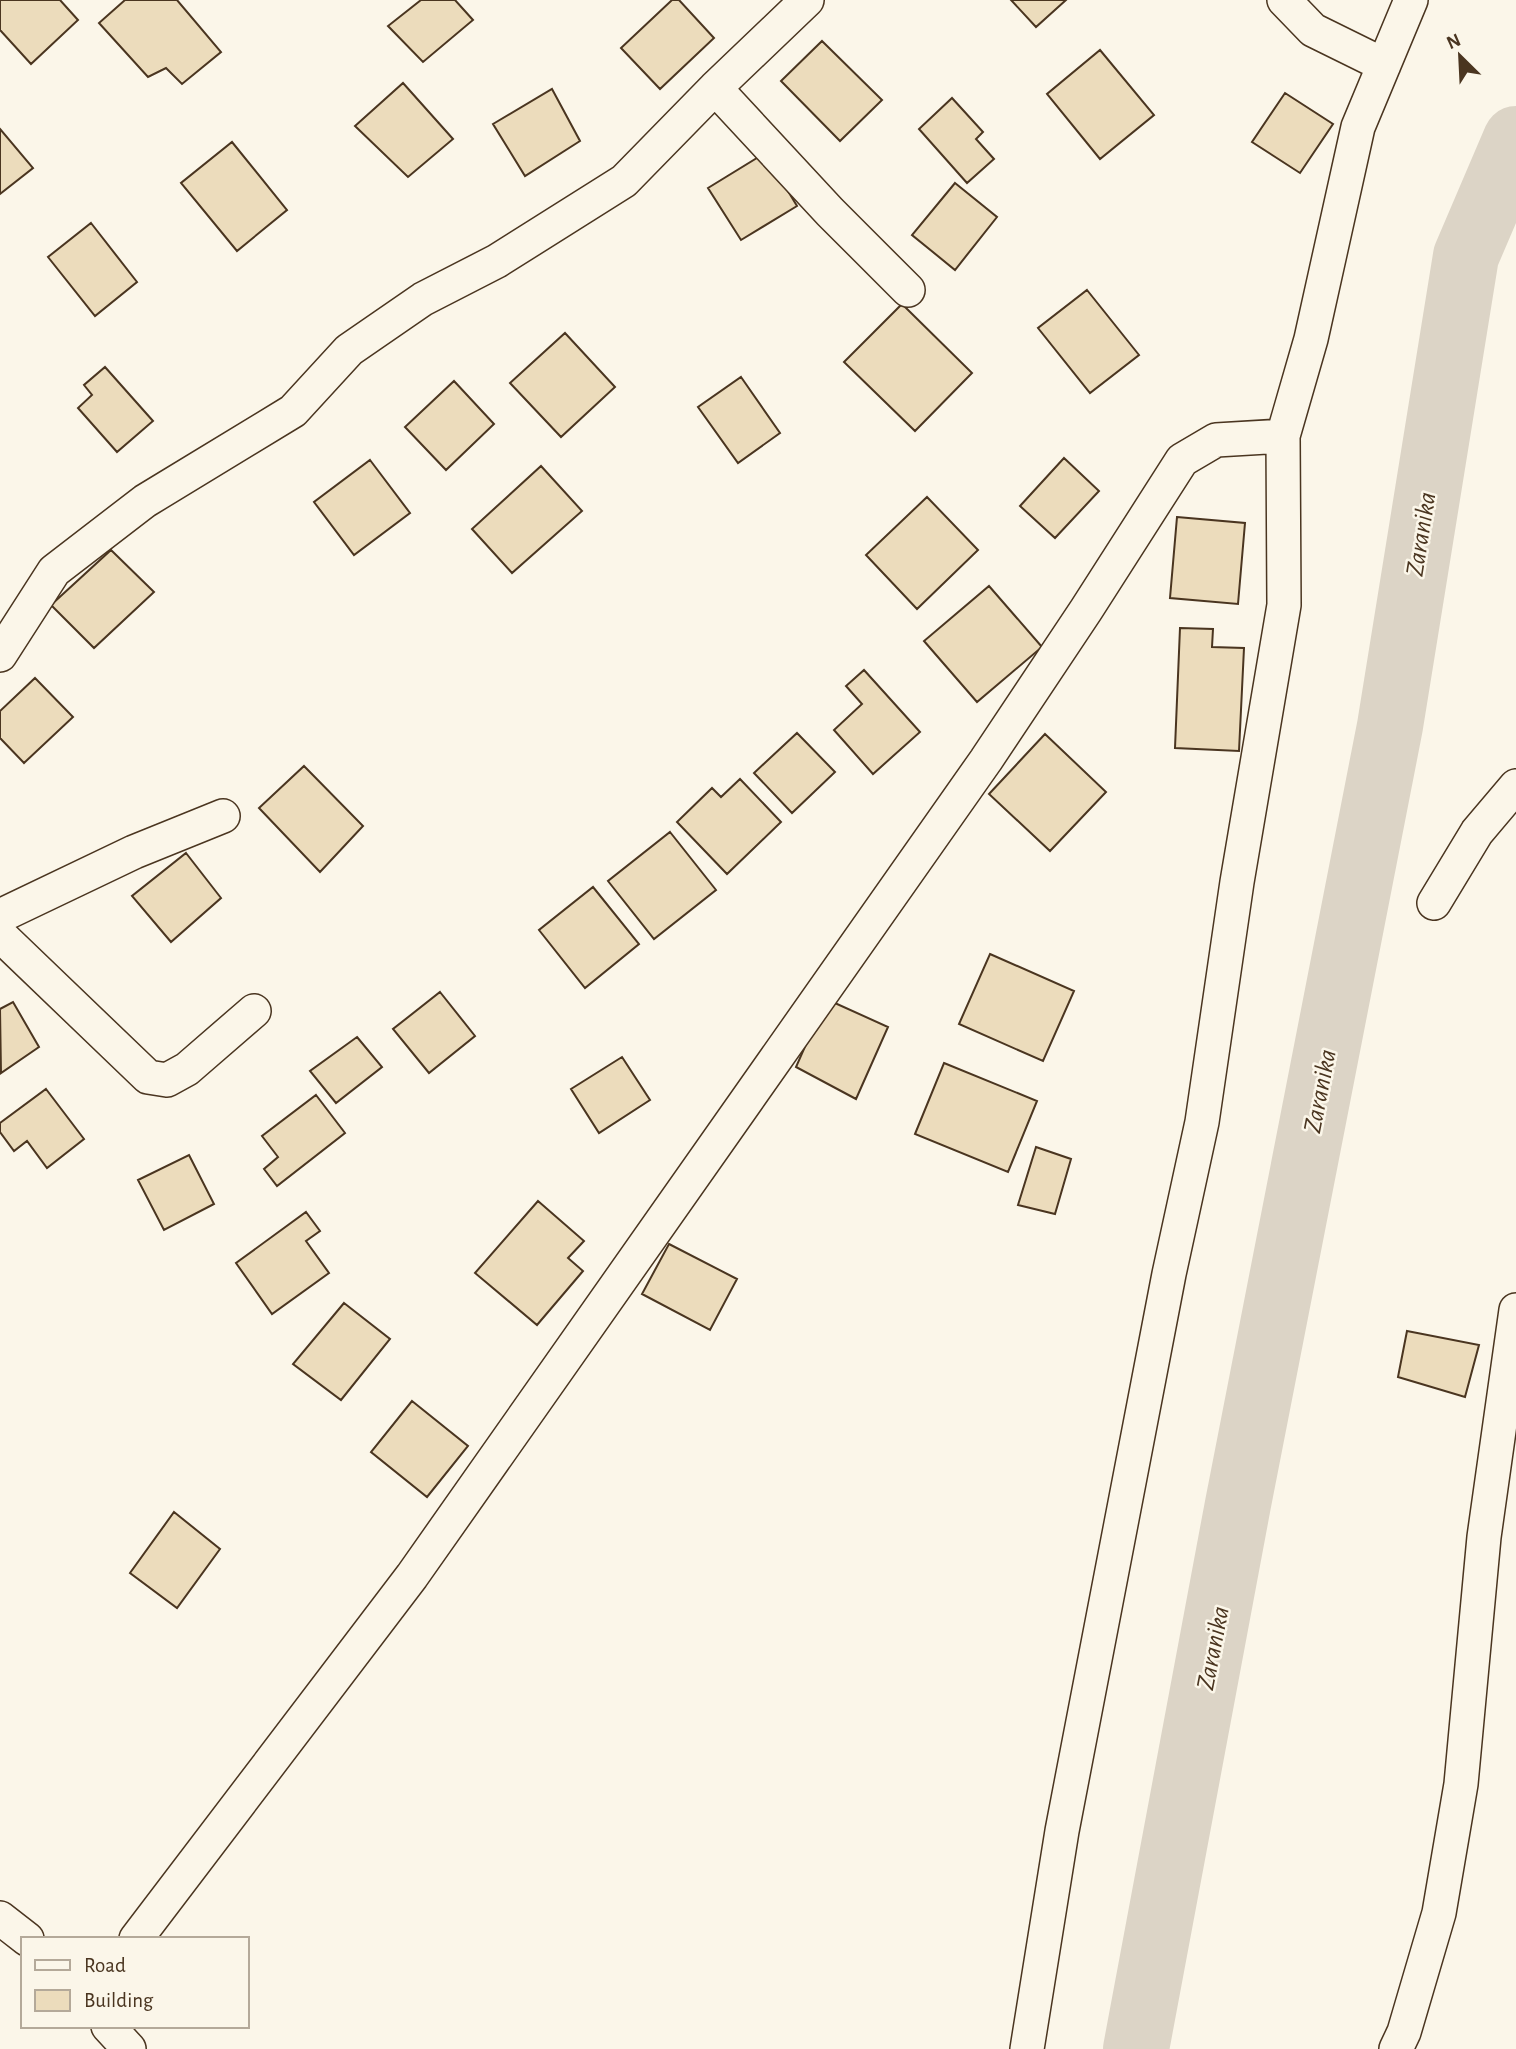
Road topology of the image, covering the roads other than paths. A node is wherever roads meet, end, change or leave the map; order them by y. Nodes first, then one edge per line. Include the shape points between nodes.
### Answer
1 (807, 0) edge
2 (1284, 0) edge
3 (1410, 0) edge
4 (1384, 65) junction
5 (715, 88) junction
6 (908, 290) dead end
7 (1283, 436) junction
8 (0, 655) edge
9 (1516, 786) edge
10 (223, 816) dead end
11 (1434, 903) dead end
12 (0, 916) edge
13 (0, 936) edge
14 (254, 1011) dead end
15 (1516, 1310) edge
16 (0, 1918) edge
17 (24, 1937) edge
18 (138, 1937) edge
19 (110, 2028) edge
20 (129, 2049) edge
21 (1027, 2049) edge
22 (1396, 2049) edge

1 - 5 street
2 - 4 street via 1312,30
3 - 4 street
4 - 7 street via 1358,127 1311,339
5 - 6 street
5 - 8 street via 624,181 360,342 293,411 145,501 54,571
7 - 18 street via 1216,440 1182,460 986,760 428,1554
7 - 21 street via 1284,605 1202,1122 1062,1831
9 - 11 street via 1477,832
10 - 12 street via 134,852
13 - 14 street via 148,1077 167,1080 187,1069
15 - 22 street via 1484,1538 1461,1784 1439,1913
16 - 17 street
19 - 20 street

